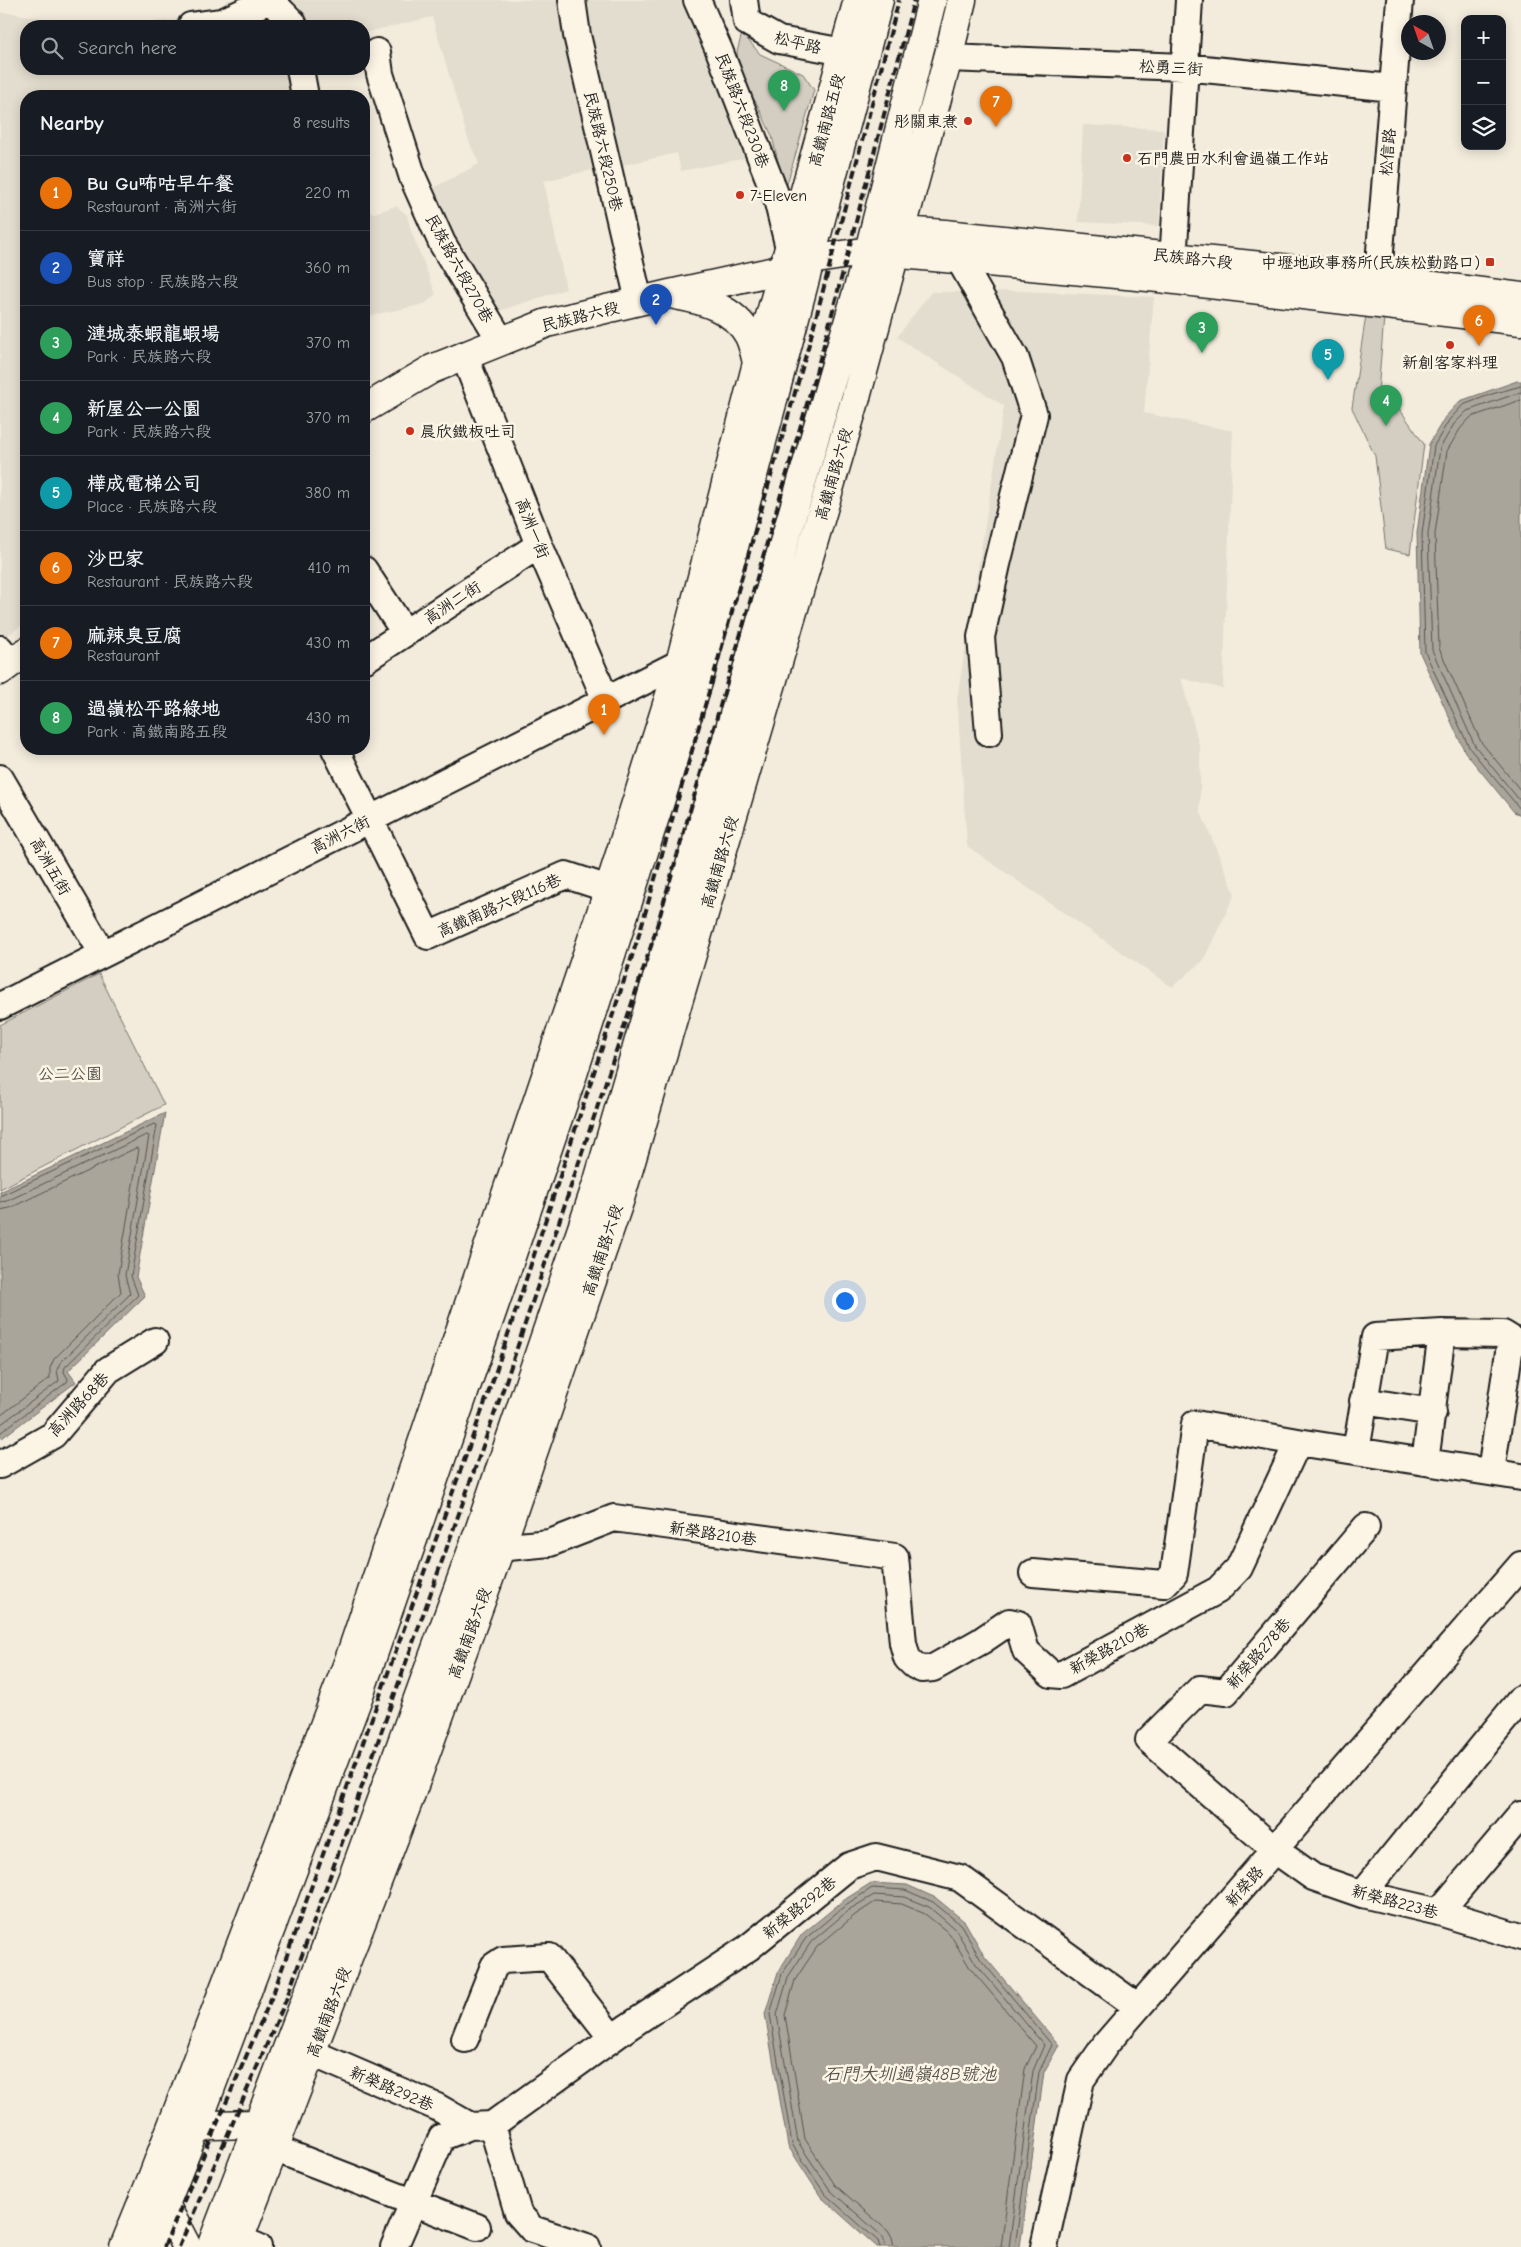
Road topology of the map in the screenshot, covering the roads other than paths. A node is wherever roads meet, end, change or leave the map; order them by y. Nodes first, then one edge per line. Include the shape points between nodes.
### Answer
1 (269, 0) edge
2 (572, 0) edge
3 (697, 0) edge
4 (858, 0) edge
5 (879, 0) edge
6 (932, 0) edge
7 (962, 0) edge
8 (1189, 0) edge
9 (1400, 0) edge
10 (746, 11) edge
11 (226, 20) edge
12 (290, 20) edge
13 (719, 50) junction
14 (376, 52) dead end
15 (844, 52) junction
16 (948, 58) junction
17 (1184, 67) junction
18 (301, 75) edge
19 (1393, 88) junction
20 (304, 90) edge
21 (944, 234) junction
22 (899, 242) junction
23 (869, 252) junction
24 (794, 260) junction
25 (960, 260) junction
26 (1173, 268) junction
27 (1376, 291) junction
28 (669, 294) junction
29 (1521, 297) edge
30 (639, 302) junction
31 (1521, 321) edge
32 (501, 341) junction
33 (464, 355) junction
34 (757, 363) junction
35 (370, 405) edge
36 (539, 545) junction
37 (370, 579) edge
38 (405, 633) junction
39 (370, 656) edge
40 (680, 663) junction
41 (606, 700) junction
42 (989, 734) dead end
43 (338, 755) edge
44 (0, 778) edge
45 (370, 819) junction
46 (609, 889) junction
47 (103, 954) junction
48 (0, 1006) edge
49 (515, 1170) junction
50 (598, 1181) junction
51 (595, 1274) junction
52 (502, 1283) junction
53 (1442, 1333) junction
54 (155, 1341) dead end
55 (1363, 1401) junction
56 (1432, 1412) junction
57 (1298, 1442) junction
58 (1356, 1451) junction
59 (1425, 1462) junction
60 (0, 1465) edge
61 (1491, 1471) junction
62 (1521, 1477) edge
63 (1366, 1527) dead end
64 (501, 1546) junction
65 (1521, 1565) edge
66 (1033, 1573) dead end
67 (1510, 1593) edge
68 (1521, 1699) edge
69 (1521, 1814) edge
70 (1275, 1850) junction
71 (1362, 1894) junction
72 (1439, 1912) junction
73 (1518, 1932) edge
74 (1138, 2007) junction
75 (465, 2038) dead end
76 (612, 2038) junction
77 (312, 2054) junction
78 (258, 2124) junction
79 (481, 2126) junction
80 (183, 2129) junction
81 (276, 2149) junction
82 (152, 2178) junction
83 (415, 2201) junction
84 (164, 2204) junction
85 (476, 2227) dead end
86 (244, 2244) edge
87 (124, 2247) edge
88 (148, 2247) edge
89 (187, 2247) edge
90 (211, 2247) edge
91 (394, 2247) edge
92 (587, 2247) edge
93 (1044, 2247) edge

1 - 11 street
1 - 12 street
2 - 30 street, 民族路六段250巷 via 577,36
3 - 13 street, 民族路六段230巷
4 - 15 main road, 高鐵南路五段
5 - 24 main road, 高鐵南路五段
6 - 23 main road
7 - 16 main road
8 - 17 street
9 - 19 street, 松信路
10 - 13 street
10 - 15 street, 松平路 via 779,40
13 - 24 street, 民族路六段230巷 via 777,200
14 - 32 street, 民族路六段270巷 via 413,178 442,243
15 - 24 main road, 高鐵南路五段
16 - 17 street, 松勇三街
16 - 22 main road
17 - 19 street, 松勇三街
17 - 26 street
18 - 20 street
19 - 27 street, 松信路
21 - 22 main road, 民族路六段
21 - 25 street
21 - 26 main road, 民族路六段
22 - 23 main road, 民族路六段
22 - 25 main road, 民族路六段
22 - 51 main road, 高鐵南路六段 via 622,1192
23 - 24 main road, 民族路六段
23 - 50 main road, 高鐵南路六段
24 - 28 main road, 民族路六段
24 - 34 main road
24 - 52 main road via 699,680
25 - 26 main road, 民族路六段
25 - 42 street via 1015,357 1034,416 981,637
26 - 27 main road, 民族路六段
27 - 29 main road, 民族路六段
27 - 31 main road, 民族路六段
28 - 30 main road, 民族路六段
28 - 34 main road via 704,300 724,310 749,336
30 - 32 main road, 民族路六段 via 547,323
32 - 33 main road, 民族路六段
33 - 35 main road, 民族路六段 via 432,369
33 - 36 street, 高洲一街
34 - 40 main road
36 - 38 street, 高洲二街
36 - 41 street, 高洲一街
37 - 38 street
38 - 39 street, 高洲二街
40 - 41 street, 高洲六街
40 - 46 main road
41 - 45 street, 高洲六街
43 - 45 street
44 - 47 street, 高洲五街
45 - 46 street, 高鐵南路六段116巷 via 428,936 566,875
45 - 47 street, 高洲六街
46 - 49 main road
47 - 48 street, 高洲六街
49 - 52 main road
49 - 80 main road via 349,1660
50 - 51 main road
50 - 78 main road, 高鐵南路六段 via 479,1531 354,1874
51 - 64 main road, 高鐵南路六段
52 - 80 main road via 359,1695
53 - 55 street via 1375,1337
53 - 56 street
53 - 61 street via 1503,1334 1511,1339
54 - 60 street, 高洲路68巷 via 108,1370 52,1435
55 - 56 street
55 - 58 street
56 - 59 street
57 - 58 street
57 - 64 street, 新榮路210巷 via 1239,1568 1218,1590 1061,1675 1051,1674 1026,1651 1018,1624 1009,1622 933,1668 914,1664 907,1658 903,1643 895,1557 614,1518 550,1543
57 - 66 street via 1195,1424 1174,1574 1164,1584
58 - 59 street
59 - 61 street
61 - 62 street
63 - 70 street, 新榮路278巷 via 1226,1692 1200,1689 1149,1740
64 - 77 main road, 高鐵南路六段
65 - 67 street, 新榮路
67 - 70 street, 新榮路
68 - 71 street
69 - 72 street
70 - 71 street, 新榮路223巷 via 1313,1877
70 - 74 street, 新榮路
71 - 72 street, 新榮路223巷
72 - 73 street, 新榮路223巷
74 - 76 street, 新榮路292巷 via 960,1878 876,1857 849,1866 748,1948
74 - 93 street, 新榮路 via 1106,2044 1082,2080
75 - 76 street via 494,1966 503,1960 549,1957
76 - 79 street, 新榮路292巷
77 - 79 street, 新榮路292巷
77 - 81 main road, 高鐵南路六段
78 - 80 main road
78 - 90 main road, 高鐵南路六段
79 - 83 street, 新榮路292巷 via 442,2137
79 - 92 street via 518,2213 532,2229
80 - 82 main road
80 - 84 main road
81 - 83 street
81 - 86 main road, 高鐵南路六段
82 - 84 main road
82 - 87 main road
83 - 85 street
83 - 91 street, 新榮路292巷
84 - 88 main road
84 - 89 main road

